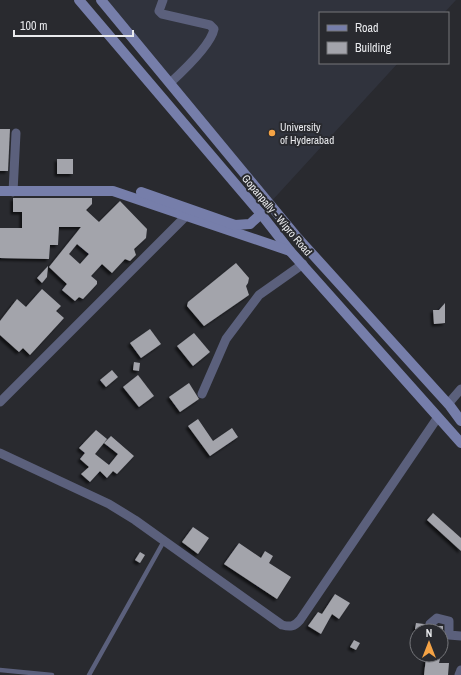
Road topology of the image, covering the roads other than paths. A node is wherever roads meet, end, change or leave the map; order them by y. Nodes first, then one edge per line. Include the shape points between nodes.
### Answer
1 (79, 0) edge
2 (101, 0) edge
3 (163, 0) edge
4 (152, 63) junction
5 (140, 73) junction
6 (162, 74) junction
7 (170, 83) junction
8 (149, 84) junction
9 (16, 133) dead end
10 (0, 185) edge
11 (13, 188) junction
12 (0, 192) edge
13 (261, 214) junction
14 (187, 215) junction
15 (290, 251) junction
16 (303, 264) junction
17 (461, 389) edge
18 (202, 394) dead end
19 (0, 402) edge
20 (448, 404) junction
21 (438, 417) junction
22 (461, 421) edge
23 (461, 443) edge
24 (0, 453) edge
25 (164, 542) junction
26 (431, 623) edge
27 (449, 623) edge
28 (449, 635) edge
29 (461, 636) edge
30 (0, 670) edge
31 (461, 670) edge
32 (52, 675) edge
33 (89, 675) edge
34 (459, 675) edge

1 - 5 main road, Gopanpally - Wipro Road
2 - 4 main road, Gopanpally - Wipro Road
3 - 7 street via 160,11 162,14 210,25 214,29 182,73
4 - 5 main road
4 - 6 main road, Gopanpally - Wipro Road
5 - 8 main road, Gopanpally - Wipro Road
6 - 7 main road, Gopanpally - Wipro Road
6 - 8 main road
7 - 20 main road, Gopanpally - Wipro Road via 296,236
8 - 13 main road, Gopanpally - Wipro Road
9 - 11 street
10 - 11 main road
11 - 12 main road
11 - 13 main road via 114,184 235,224 250,224
11 - 14 main road via 113,191
13 - 15 main road, Gopanpally - Wipro Road
14 - 15 main road
14 - 19 street
15 - 16 main road, Gopanpally - Wipro Road
16 - 18 street via 259,295 226,339
16 - 21 main road, Gopanpally - Wipro Road
17 - 20 street
20 - 22 main road, Gopanpally - Wipro Road
21 - 23 main road, Gopanpally - Wipro Road
21 - 25 street via 296,625 282,625
24 - 25 street via 109,504
25 - 33 lane
26 - 27 street via 437,618
28 - 29 street
30 - 32 lane
31 - 34 street

